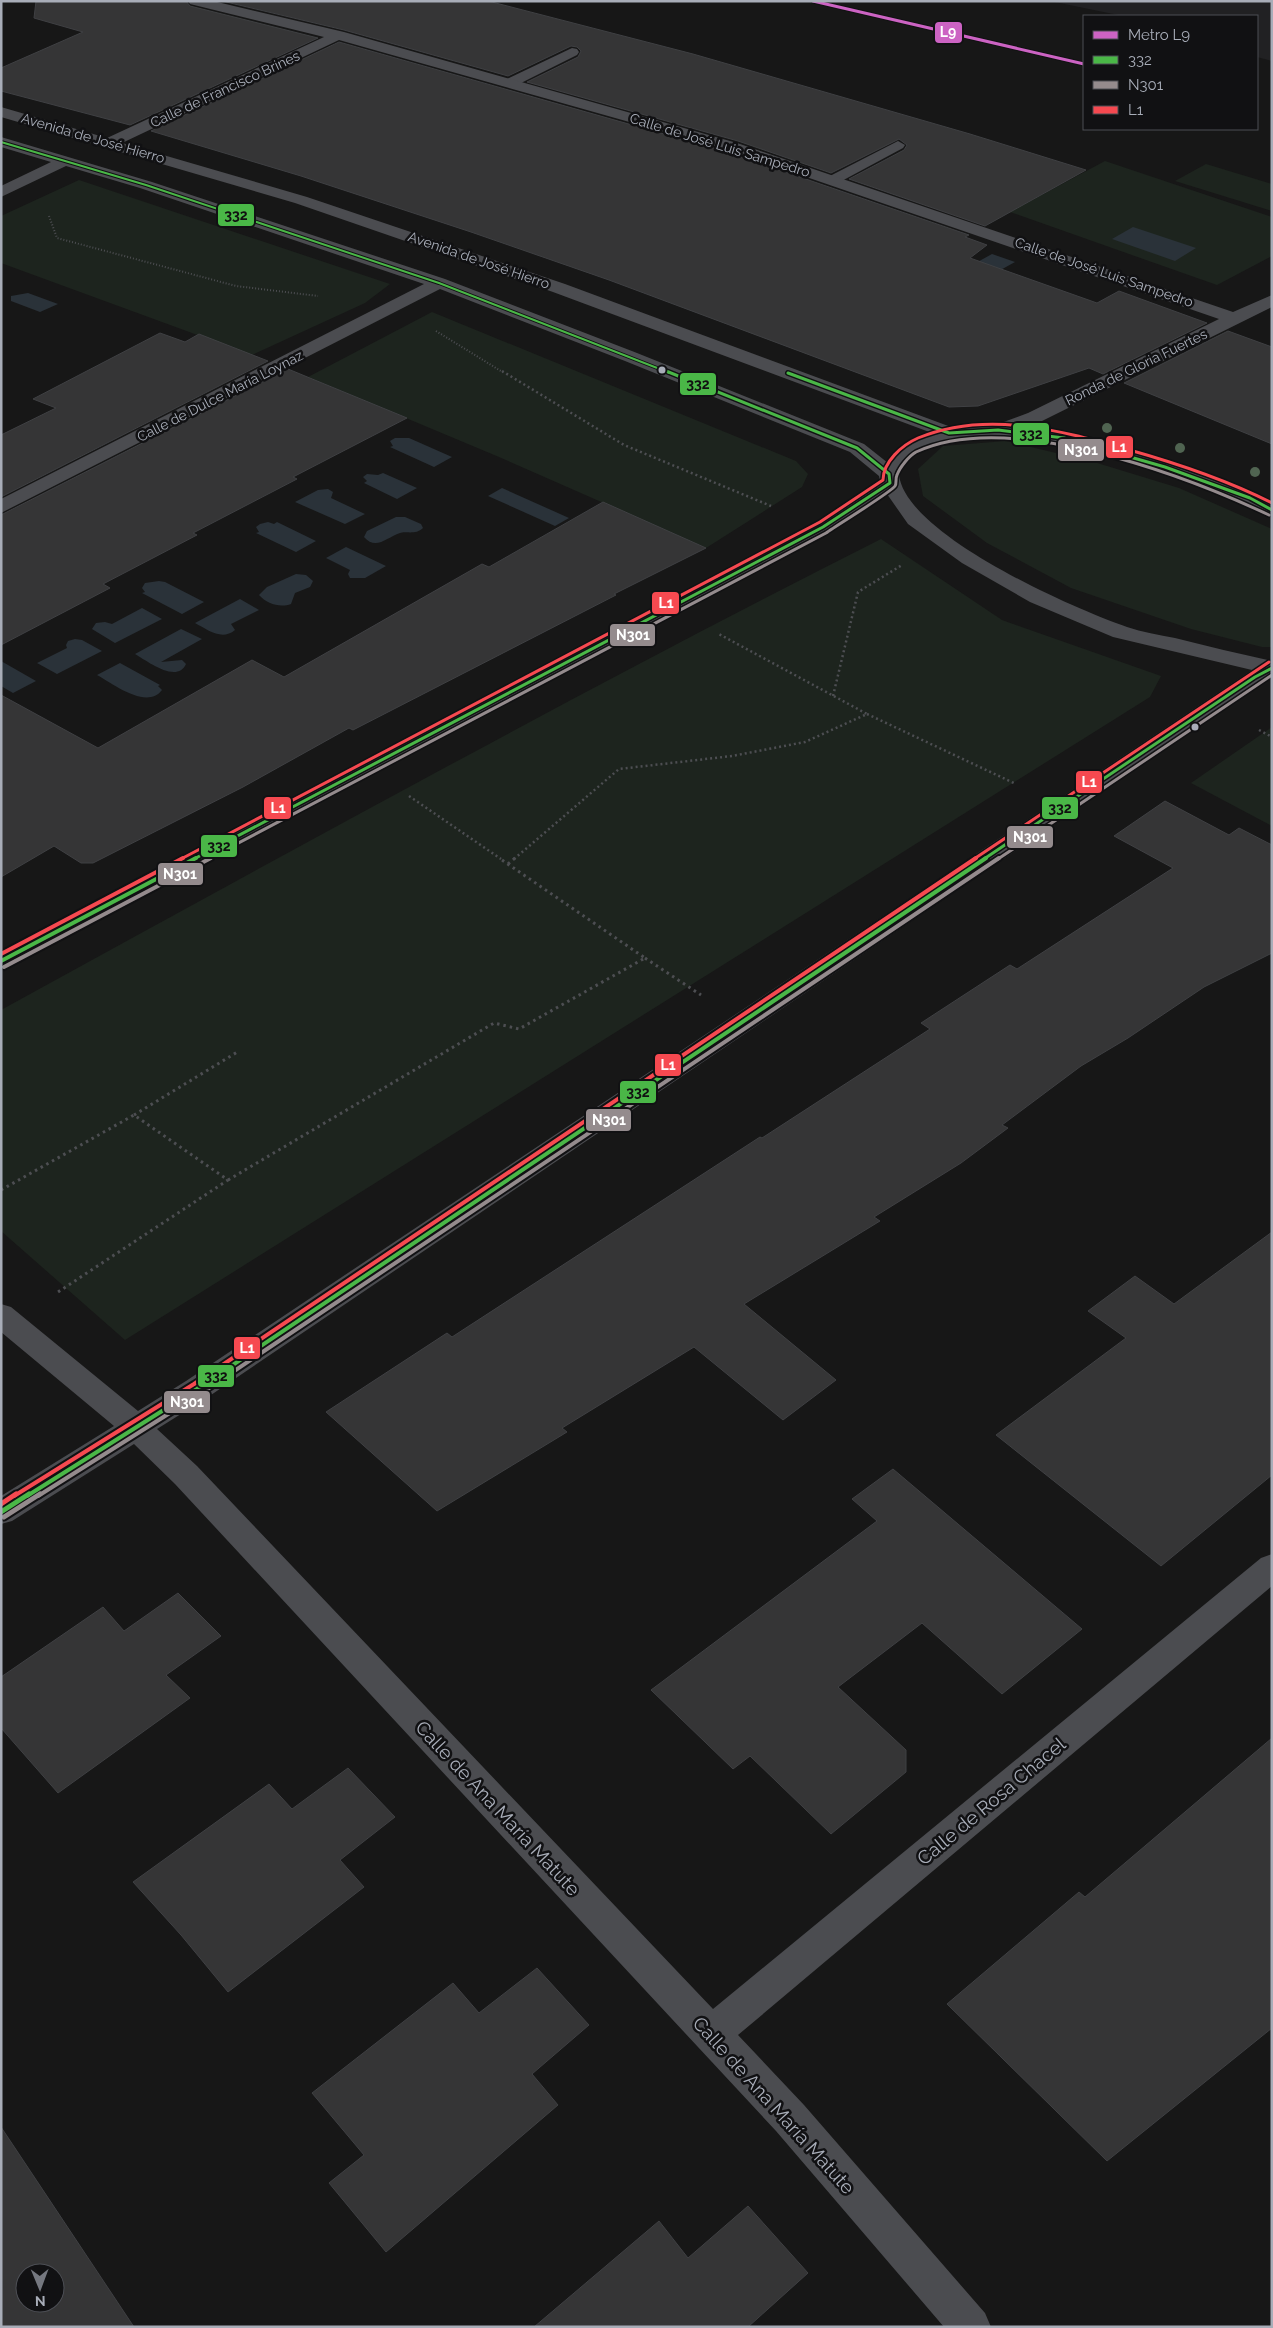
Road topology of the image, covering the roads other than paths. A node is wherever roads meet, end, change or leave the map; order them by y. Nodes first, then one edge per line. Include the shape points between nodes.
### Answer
1 (195, 1) edge
2 (219, 4) edge
3 (338, 35) junction
4 (572, 52) dead end
5 (510, 83) junction
6 (1, 112) edge
7 (1, 142) edge
8 (111, 142) junction
9 (898, 145) dead end
10 (67, 160) junction
11 (833, 180) junction
12 (1, 192) edge
13 (439, 283) junction
14 (1272, 300) edge
15 (1235, 319) junction
16 (998, 430) junction
17 (949, 433) junction
18 (890, 479) junction
19 (1, 507) edge
20 (1272, 510) edge
21 (1272, 668) edge
22 (1, 960) edge
23 (1, 1314) edge
24 (137, 1428) junction
25 (1, 1512) edge
26 (1272, 1567) edge
27 (710, 2035) junction
28 (971, 2327) edge

1 - 2 street, Calle de José Luis Sampedro
2 - 3 street, Calle de José Luis Sampedro
3 - 5 street, Calle de José Luis Sampedro
3 - 8 street, Calle de Francisco Brines
4 - 5 lane
5 - 11 street, Calle de José Luis Sampedro via 731,146
6 - 8 street, Avenida de José Hierro
7 - 10 street, Avenida de José Hierro
8 - 17 street, Avenida de José Hierro via 301,200 558,288
9 - 11 lane
10 - 12 street
10 - 13 street, Avenida de José Hierro
11 - 15 street, Calle de José Luis Sampedro
13 - 18 street, Avenida de José Hierro via 631,356 857,448
13 - 19 street, Calle de Dulce María Loynaz
14 - 15 street, Ronda de Gloria Fuertes
15 - 16 street, Ronda de Gloria Fuertes via 1035,417
16 - 17 street
16 - 20 street via 1064,438 1165,467 1250,498
17 - 18 street via 910,448
18 - 21 street, Avenida de José Hierro via 915,520 969,558 1037,598 1121,632
18 - 22 street via 823,527
21 - 24 street
23 - 24 street, Calle de Ana María Matute
24 - 25 street
24 - 27 street, Calle de Ana María Matute via 186,1476
26 - 27 street, Calle de Rosa Chacel
27 - 28 street, Calle de Ana María Matute via 790,2118

